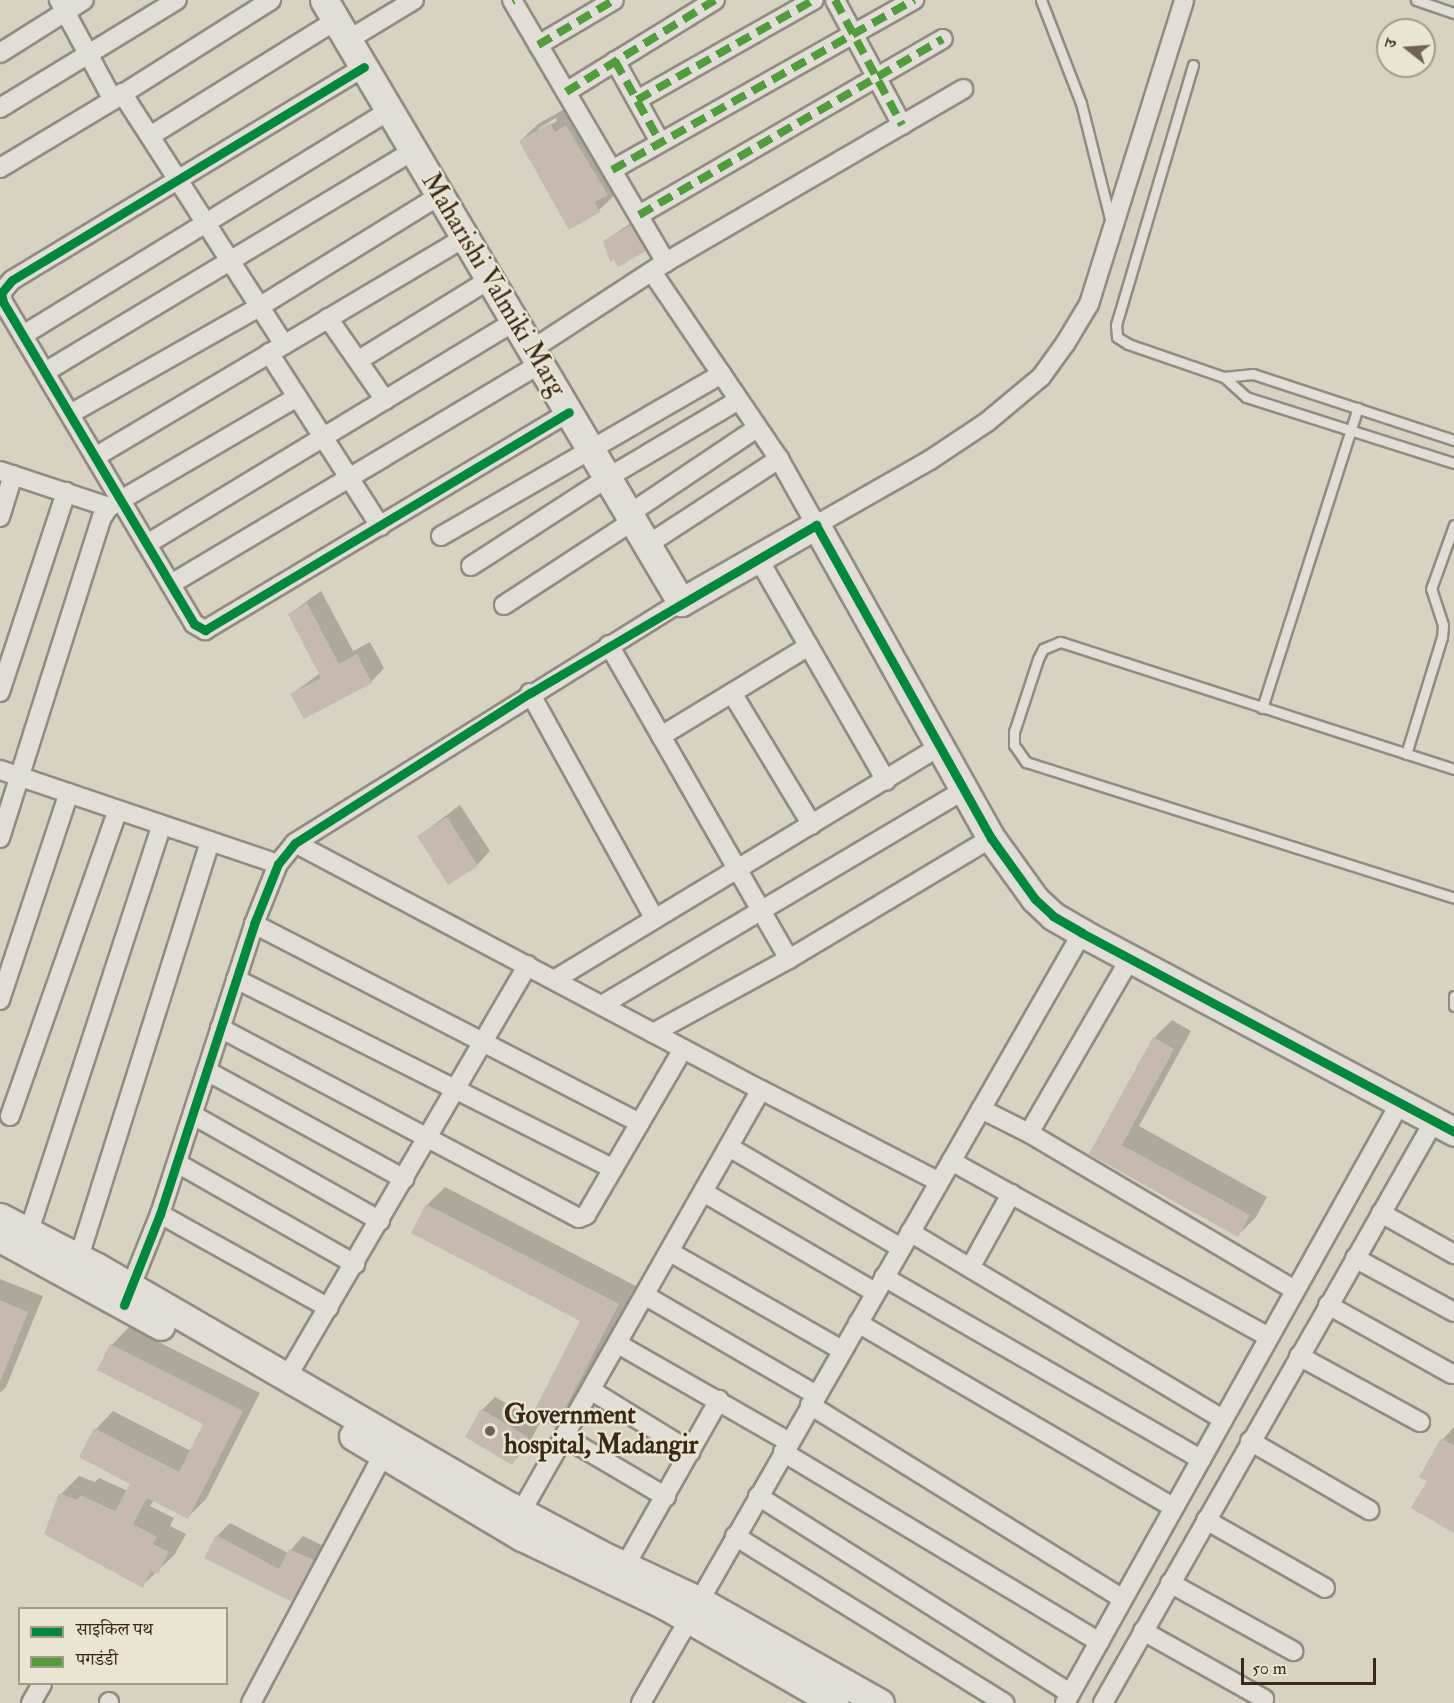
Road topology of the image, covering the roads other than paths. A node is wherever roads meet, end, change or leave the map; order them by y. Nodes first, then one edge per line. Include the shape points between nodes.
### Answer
1 (84, 0) edge
2 (177, 0) edge
3 (271, 0) edge
4 (414, 0) edge
5 (513, 0) edge
6 (614, 0) edge
7 (814, 0) edge
8 (835, 0) edge
9 (914, 0) edge
10 (1041, 0) edge
11 (1184, 0) edge
12 (1416, 0) edge
13 (1450, 0) edge
14 (710, 1) edge
15 (62, 6) edge
16 (1450, 12) edge
17 (342, 18) edge
18 (853, 34) junction
19 (943, 39) dead end
20 (538, 45) junction
21 (0, 53) edge
22 (89, 56) junction
23 (615, 62) junction
24 (1193, 65) dead end
25 (364, 67) junction
26 (877, 78) junction
27 (963, 89) dead end
28 (566, 92) junction
29 (117, 96) junction
30 (637, 100) junction
31 (0, 108) edge
32 (390, 110) junction
33 (902, 125) junction
34 (150, 136) junction
35 (660, 142) junction
36 (414, 150) junction
37 (0, 168) edge
38 (612, 170) junction
39 (178, 180) junction
40 (440, 195) junction
41 (639, 215) junction
42 (205, 223) junction
43 (1113, 230) junction
44 (465, 237) junction
45 (231, 262) junction
46 (659, 267) junction
47 (490, 279) junction
48 (259, 307) junction
49 (328, 318) junction
50 (515, 321) junction
51 (23, 335) junction
52 (276, 349) junction
53 (538, 352) junction
54 (359, 360) junction
55 (45, 372) junction
56 (722, 374) junction
57 (1224, 377) junction
58 (297, 397) junction
59 (385, 400) junction
60 (739, 400) junction
61 (1358, 408) junction
62 (569, 412) junction
63 (70, 414) junction
64 (757, 428) junction
65 (1350, 429) junction
66 (323, 438) junction
67 (1454, 440) edge
68 (596, 445) junction
69 (95, 457) junction
70 (779, 459) junction
71 (1454, 463) edge
72 (7, 473) edge
73 (614, 474) junction
74 (349, 478) junction
75 (66, 492) junction
76 (115, 504) junction
77 (634, 514) junction
78 (0, 517) edge
79 (816, 525) junction
80 (1454, 525) edge
81 (380, 526) junction
82 (441, 536) dead end
83 (654, 541) junction
84 (147, 544) junction
85 (758, 558) junction
86 (471, 566) dead end
87 (171, 584) junction
88 (687, 598) junction
89 (504, 605) dead end
90 (609, 645) junction
91 (809, 646) junction
92 (0, 692) edge
93 (530, 693) junction
94 (732, 693) junction
95 (1262, 708) junction
96 (661, 736) junction
97 (940, 746) junction
98 (1406, 754) junction
99 (1454, 769) edge
100 (0, 770) edge
101 (20, 776) junction
102 (886, 781) junction
103 (964, 790) junction
104 (69, 793) junction
105 (118, 810) junction
106 (162, 825) junction
107 (812, 825) junction
108 (0, 838) edge
109 (991, 838) junction
110 (210, 841) junction
111 (295, 843) junction
112 (278, 864) junction
113 (738, 870) junction
114 (1454, 898) edge
115 (761, 910) junction
116 (655, 919) junction
117 (254, 924) junction
118 (1082, 933) junction
119 (789, 959) junction
120 (1130, 959) junction
121 (528, 965) junction
122 (236, 979) junction
123 (554, 980) junction
124 (1454, 996) edge
125 (0, 1000) edge
126 (602, 1005) junction
127 (1454, 1006) edge
128 (220, 1028) junction
129 (653, 1033) junction
130 (483, 1043) junction
131 (683, 1049) junction
132 (207, 1071) junction
133 (456, 1088) junction
134 (761, 1090) junction
135 (1400, 1103) junction
136 (981, 1108) junction
137 (193, 1114) junction
138 (10, 1116) dead end
139 (640, 1123) junction
140 (1444, 1126) edge
141 (1029, 1133) junction
142 (429, 1136) junction
143 (729, 1147) junction
144 (951, 1161) junction
145 (177, 1163) junction
146 (613, 1169) junction
147 (404, 1179) junction
148 (939, 1182) junction
149 (703, 1192) junction
150 (1011, 1194) junction
151 (1381, 1213) junction
152 (160, 1214) junction
153 (0, 1217) edge
154 (380, 1221) junction
155 (29, 1231) junction
156 (0, 1238) edge
157 (906, 1240) junction
158 (670, 1252) junction
159 (1454, 1254) edge
160 (79, 1257) junction
161 (1355, 1258) junction
162 (355, 1264) junction
163 (970, 1268) junction
164 (879, 1285) junction
165 (1295, 1290) junction
166 (127, 1295) junction
167 (646, 1296) junction
168 (1328, 1305) junction
169 (329, 1308) junction
170 (1454, 1312) edge
171 (858, 1323) junction
172 (1269, 1337) junction
173 (618, 1344) junction
174 (842, 1350) junction
175 (1299, 1356) junction
176 (1452, 1374) dead end
177 (287, 1377) junction
178 (592, 1391) junction
179 (719, 1400) junction
180 (813, 1400) junction
181 (1223, 1419) junction
182 (1420, 1422) dead end
183 (566, 1438) junction
184 (1250, 1441) junction
185 (388, 1446) junction
186 (786, 1447) junction
187 (691, 1452) junction
188 (1201, 1459) junction
189 (758, 1496) junction
190 (666, 1497) junction
191 (1173, 1508) junction
192 (1369, 1510) dead end
193 (521, 1512) junction
194 (1206, 1520) junction
195 (735, 1536) junction
196 (625, 1566) junction
197 (1170, 1583) junction
198 (1324, 1588) dead end
199 (1123, 1599) junction
200 (692, 1609) junction
201 (1143, 1631) junction
202 (1099, 1642) junction
203 (1293, 1651) dead end
204 (41, 1685) edge
205 (1067, 1698) edge
206 (1264, 1699) dead end
207 (1111, 1700) edge
208 (31, 1703) edge
209 (251, 1703) edge
210 (641, 1703) edge
211 (834, 1703) edge
212 (880, 1703) edge
213 (1004, 1703) edge

1 - 15 street
2 - 22 street
3 - 29 street
4 - 17 street
5 - 20 street
6 - 20 street
7 - 30 street
8 - 18 street
9 - 18 street
10 - 43 lane via 1081,103
11 - 43 street
12 - 16 lane
13 - 16 lane
14 - 23 street
15 - 21 street
15 - 22 street
17 - 25 street, Maharishi Valmiki Marg
17 - 34 street
17 - 53 street, Maharishi Valmiki Marg
18 - 26 street
18 - 35 street
19 - 26 street
20 - 28 street
22 - 29 street
22 - 31 street
23 - 28 street
23 - 30 street
24 - 57 lane via 1115,331 1128,344
25 - 32 street, Maharishi Valmiki Marg
25 - 39 street
26 - 33 street
26 - 41 street
27 - 33 street
28 - 38 street
29 - 34 street
29 - 37 street
30 - 35 street
32 - 36 street, Maharishi Valmiki Marg
32 - 42 street
33 - 46 street
34 - 39 street
35 - 38 street
36 - 40 street, Maharishi Valmiki Marg
36 - 45 street
38 - 41 street
39 - 42 street
39 - 51 street via 4,286 3,302
40 - 44 street, Maharishi Valmiki Marg
40 - 48 street
41 - 46 street
42 - 45 street
42 - 51 street
43 - 79 street via 1089,304 1041,377 987,422 930,460
44 - 47 street, Maharishi Valmiki Marg
44 - 49 street
45 - 48 street
45 - 55 street
46 - 53 street
46 - 56 street
47 - 50 street, Maharishi Valmiki Marg
47 - 54 street
48 - 52 street
48 - 63 street
49 - 52 street
49 - 54 street
50 - 53 street, Maharishi Valmiki Marg
50 - 59 street
51 - 55 street
52 - 58 street
52 - 69 street
53 - 62 street, Maharishi Valmiki Marg
53 - 68 street, Maharishi Valmiki Marg
53 - 74 street
54 - 59 street
55 - 63 street
56 - 60 street
56 - 68 street
57 - 61 lane via 1253,374
57 - 65 lane via 1246,397
58 - 66 street
58 - 76 street
59 - 66 street
60 - 64 street
60 - 73 street
61 - 65 lane
61 - 67 lane
62 - 68 street, Maharishi Valmiki Marg
62 - 81 street
63 - 69 street
64 - 70 street
64 - 77 street
65 - 71 lane
65 - 95 lane
66 - 74 street
66 - 84 street
68 - 73 street, Maharishi Valmiki Marg
68 - 82 street
69 - 76 street
70 - 79 street
70 - 83 street
72 - 75 street
72 - 78 street
73 - 77 street, Maharishi Valmiki Marg
73 - 86 street
74 - 81 street
74 - 87 street
75 - 76 street
75 - 92 street
76 - 84 street
76 - 101 street via 98,527
77 - 83 street, Maharishi Valmiki Marg
77 - 89 street
79 - 85 street
79 - 97 street
80 - 98 lane via 1431,589 1443,625 1442,637
81 - 87 street via 205,630 194,624
83 - 88 street, Maharishi Valmiki Marg
84 - 87 street
85 - 88 street
85 - 91 street
88 - 90 street
90 - 93 street
90 - 96 street
91 - 94 street
91 - 102 street
93 - 111 street
93 - 116 street
94 - 96 street
94 - 107 street
95 - 98 lane
95 - 114 lane via 1060,642 1043,649 1038,659 1014,732 1014,746 1026,762
96 - 113 street
97 - 102 street
97 - 103 street
98 - 99 lane
100 - 101 street
101 - 104 street
101 - 108 street
102 - 107 street
103 - 109 street
103 - 115 street
104 - 105 street
104 - 125 street
105 - 106 street
105 - 138 street
106 - 110 street
106 - 155 street
107 - 113 street
109 - 118 street via 1035,898 1053,916
109 - 119 street
110 - 112 street
110 - 160 street
111 - 112 street
111 - 121 street
112 - 117 street
113 - 115 street
113 - 116 street
115 - 119 street
115 - 126 street
116 - 123 street
117 - 122 street
117 - 130 street
118 - 120 street
118 - 136 street
119 - 129 street
120 - 135 street
120 - 141 street
121 - 123 street
121 - 130 street
122 - 128 street
122 - 133 street
123 - 126 street
124 - 127 lane
126 - 129 street
128 - 132 street
128 - 142 street
129 - 131 street
130 - 133 street
130 - 139 street
131 - 134 street
131 - 139 street
132 - 137 street
132 - 147 street
133 - 142 street
133 - 146 street
134 - 143 street
134 - 148 street
135 - 140 street
135 - 165 street
136 - 141 street
136 - 144 street
137 - 145 street
137 - 154 street
139 - 146 street
140 - 151 street
141 - 165 street
142 - 146 street via 579,1218 586,1215
142 - 147 street
143 - 149 street
143 - 157 street
144 - 148 street
144 - 150 street
145 - 152 street
145 - 162 street
147 - 154 street
148 - 157 street
149 - 158 street
149 - 164 street
150 - 163 street
150 - 172 street
151 - 159 street
151 - 161 street
152 - 166 street
152 - 169 street
153 - 155 street
154 - 162 street
155 - 160 street
156 - 166 street
157 - 163 street
157 - 164 street
158 - 167 street
158 - 174 street
160 - 166 street
161 - 168 street
161 - 170 street
162 - 169 street
163 - 181 street
164 - 171 street
164 - 188 street
165 - 172 street
166 - 177 street
166 - 185 street
167 - 173 street
167 - 180 street
168 - 175 street
168 - 176 street
169 - 177 street
171 - 174 street
171 - 191 street
172 - 181 street
173 - 178 street
173 - 179 street
174 - 180 street
175 - 182 street
175 - 184 street
177 - 185 street
178 - 183 street
178 - 187 street
179 - 186 street
179 - 187 street
180 - 186 street
180 - 199 street
181 - 188 street
183 - 190 street
183 - 193 street
184 - 192 street
184 - 194 street
185 - 193 street
185 - 200 street via 522,1537
185 - 209 street
186 - 189 street
186 - 202 street
187 - 190 street
188 - 191 street
189 - 195 street
189 - 205 street
190 - 196 street
191 - 199 street
193 - 196 street
194 - 197 street
194 - 198 street
195 - 200 street
195 - 213 street
196 - 200 street
197 - 201 street
197 - 203 street
199 - 202 street
200 - 210 street
200 - 211 street
200 - 212 street
201 - 206 street
201 - 207 street
202 - 205 street
204 - 208 street

